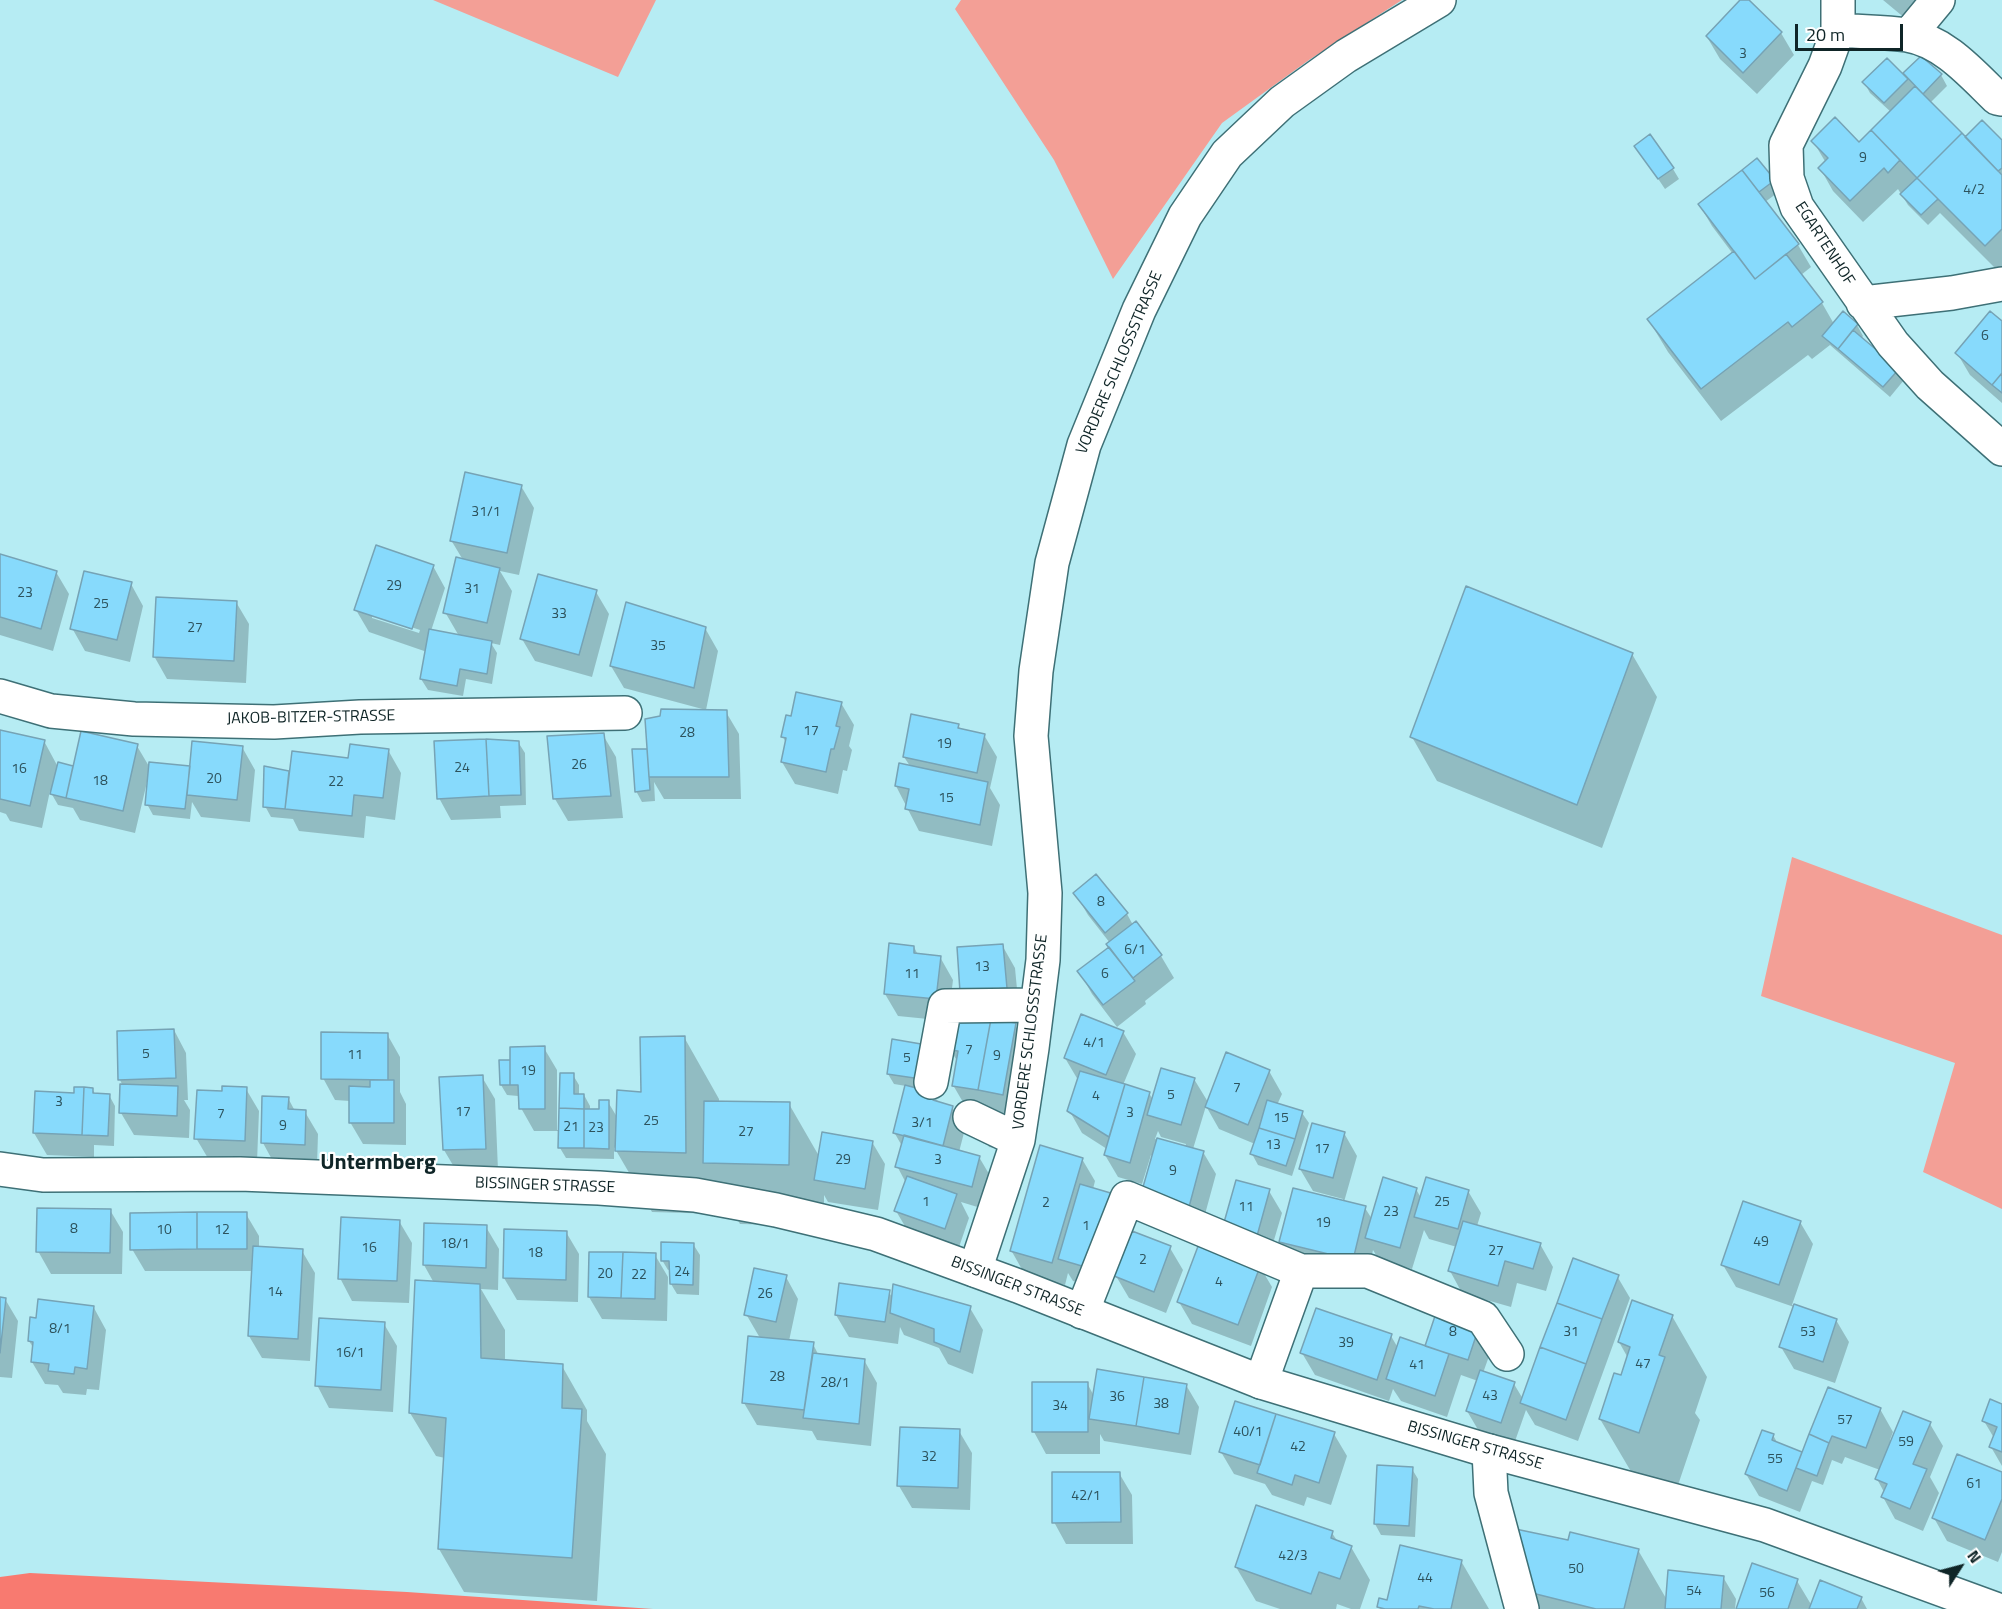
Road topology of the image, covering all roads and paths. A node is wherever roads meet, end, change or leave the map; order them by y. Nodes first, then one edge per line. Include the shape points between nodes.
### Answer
1 (1439, 0) edge
2 (1938, 0) edge
3 (1838, 15) edge
4 (1909, 35) junction
5 (2002, 99) edge
6 (2002, 284) edge
7 (1863, 303) junction
8 (2002, 448) edge
9 (0, 696) edge
10 (625, 713) dead end
11 (1037, 1005) junction
12 (931, 1082) dead end
13 (970, 1117) dead end
14 (1018, 1140) junction
15 (0, 1168) edge
16 (975, 1270) junction
17 (1300, 1271) junction
18 (1082, 1312) junction
19 (1507, 1354) dead end
20 (1261, 1382) junction
21 (1490, 1451) junction
22 (1522, 1609) edge
23 (1995, 1609) edge

1 - 11 street, VORDERE SCHLOSSSTRASSE via 1346,56 1282,102 1227,154 1185,216 1144,299 1084,445 1052,563 1035,671 1031,736 1045,893
2 - 4 street
3 - 4 street
3 - 7 street, EGARTENHOF via 1825,66 1786,145 1787,178 1797,207
4 - 5 street via 1957,60
6 - 7 street, EGARTENHOF
7 - 8 street, EGARTENHOF via 1930,385
9 - 10 street, JAKOB-BITZER-STRASSE via 51,711 134,719 274,722
11 - 12 street via 945,1006
11 - 14 street, VORDERE SCHLOSSSTRASSE
13 - 14 street
14 - 16 street, VORDERE SCHLOSSSTRASSE
15 - 16 street, BISSINGER STRASSE via 43,1175 251,1175 695,1195 876,1234
16 - 18 street, BISSINGER STRASSE
17 - 18 street via 1127,1198
17 - 19 street via 1368,1271 1473,1313 1483,1318
17 - 20 street
18 - 20 street, BISSINGER STRASSE
20 - 21 street, BISSINGER STRASSE
21 - 22 street via 1491,1493
21 - 23 street, BISSINGER STRASSE via 1765,1526

